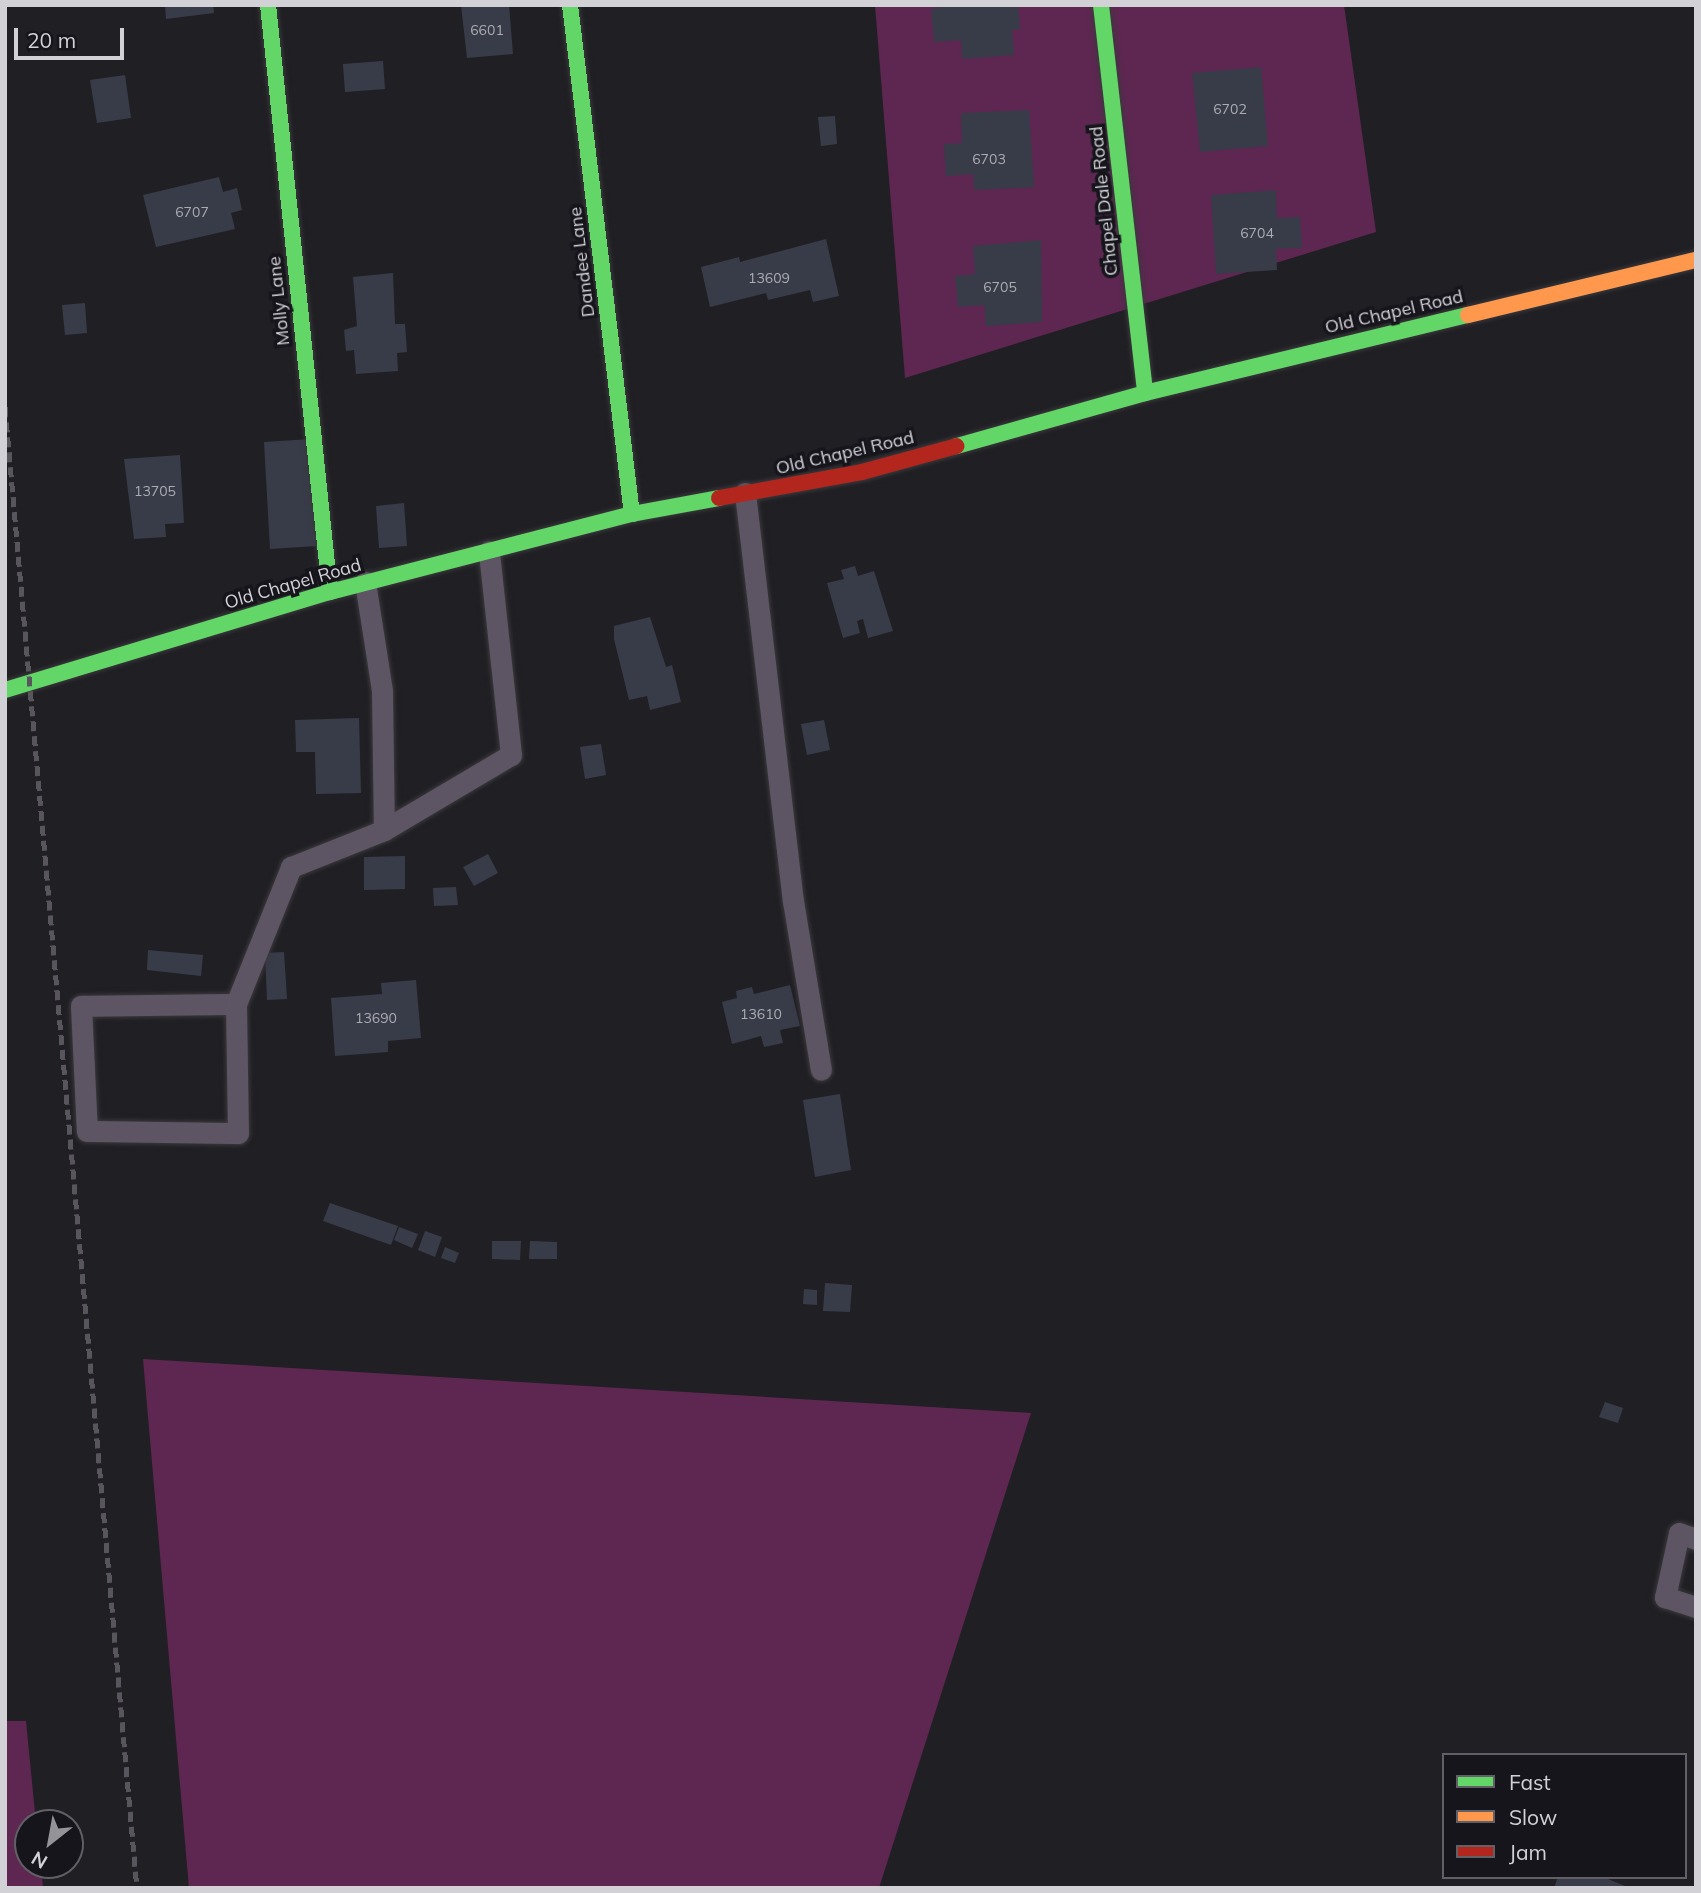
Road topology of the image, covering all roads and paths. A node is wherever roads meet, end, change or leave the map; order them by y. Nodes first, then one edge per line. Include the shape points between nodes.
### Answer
1 (268, 5) edge
2 (570, 5) edge
3 (1101, 5) edge
4 (1696, 260) edge
5 (1145, 393) junction
6 (745, 493) junction
7 (632, 514) junction
8 (489, 551) junction
9 (365, 582) junction
10 (330, 592) junction
11 (5, 690) edge
12 (384, 831) junction
13 (236, 1004) junction
14 (821, 1070) dead end
15 (1696, 1539) edge
16 (1696, 1607) edge

1 - 10 street, Molly Lane
2 - 7 street, Dandee Lane
3 - 5 street, Chapel Dale Road
4 - 5 street, Old Chapel Road
5 - 6 street, Old Chapel Road via 862,472
6 - 7 street, Old Chapel Road
6 - 14 lane via 793,901
7 - 8 street, Old Chapel Road
8 - 9 street, Old Chapel Road
8 - 12 lane via 511,755
9 - 10 street, Old Chapel Road
9 - 12 lane via 382,691
10 - 11 street, Old Chapel Road
12 - 13 lane via 291,867
13 - 13 lane via 239,1133 87,1131 81,1006
15 - 16 lane via 1679,1534 1665,1597

